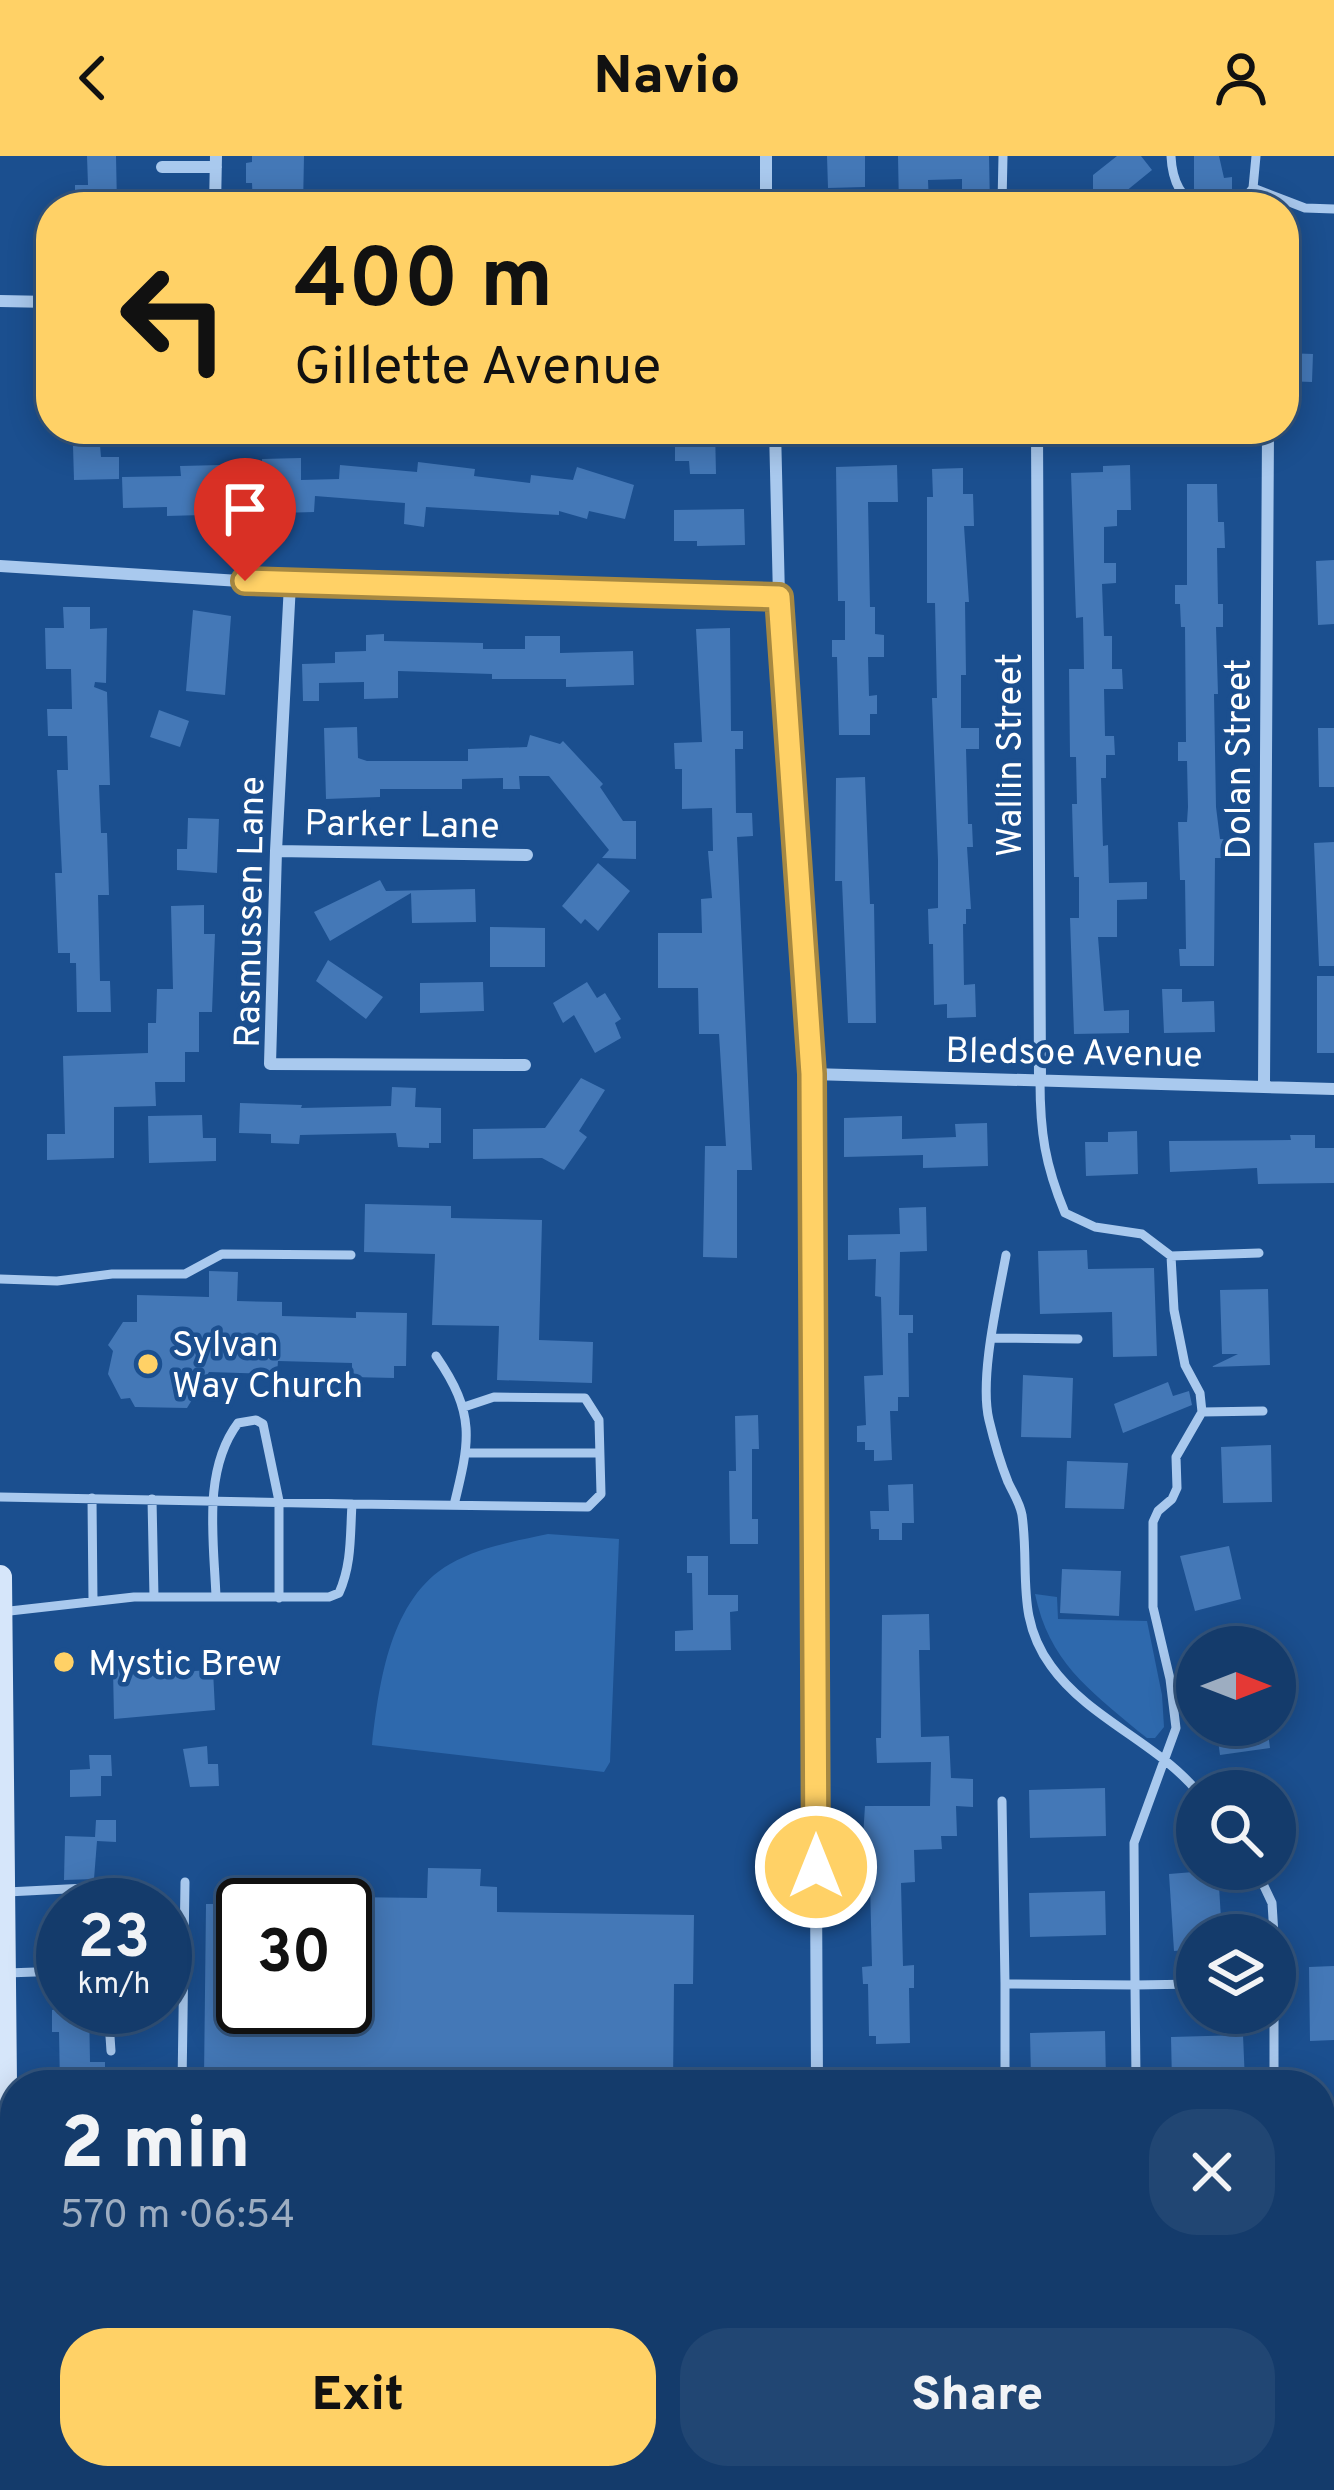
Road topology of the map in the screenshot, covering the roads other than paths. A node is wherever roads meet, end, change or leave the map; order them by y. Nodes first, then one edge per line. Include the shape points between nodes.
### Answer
1 (766, 156) edge
2 (1003, 156) edge
3 (1171, 156) edge
4 (1256, 156) edge
5 (216, 161) edge
6 (162, 167) dead end
7 (1253, 188) junction
8 (215, 192) edge
9 (766, 192) edge
10 (1002, 192) edge
11 (1182, 192) edge
12 (1250, 192) edge
13 (1263, 192) edge
14 (1299, 206) edge
15 (1334, 209) edge
16 (0, 301) edge
17 (36, 302) edge
18 (776, 444) edge
19 (1037, 444) edge
20 (1268, 444) edge
21 (0, 566) edge
22 (290, 584) junction
23 (779, 597) junction
24 (276, 851) junction
25 (527, 855) dead end
26 (525, 1066) dead end
27 (812, 1074) junction
28 (1040, 1080) junction
29 (1264, 1085) junction
30 (1334, 1089) edge
31 (1259, 1253) dead end
32 (350, 1255) dead end
33 (1006, 1256) dead end
34 (1171, 1256) junction
35 (0, 1279) edge
36 (992, 1338) junction
37 (1078, 1339) dead end
38 (436, 1356) dead end
39 (464, 1407) junction
40 (1263, 1411) dead end
41 (1202, 1412) junction
42 (467, 1453) junction
43 (600, 1453) junction
44 (0, 1497) edge
45 (92, 1498) junction
46 (152, 1499) junction
47 (212, 1500) junction
48 (279, 1501) junction
49 (352, 1504) junction
50 (454, 1505) junction
51 (0, 1577) edge
52 (154, 1597) junction
53 (216, 1597) junction
54 (279, 1598) junction
55 (93, 1601) junction
56 (1, 1612) edge
57 (1, 1721) edge
58 (1162, 1758) junction
59 (1176, 1771) edge
60 (1002, 1801) dead end
61 (1, 1834) edge
62 (36, 1890) edge
63 (2, 1892) edge
64 (36, 1971) edge
65 (1, 1973) edge
66 (1005, 1984) junction
67 (1135, 1984) junction
68 (1176, 1984) edge
69 (110, 2034) edge
70 (183, 2034) edge
71 (1274, 2034) edge
72 (111, 2051) dead end
73 (7, 2070) edge
74 (182, 2070) edge
75 (818, 2070) edge
76 (1006, 2070) edge
77 (1136, 2070) edge
78 (1274, 2070) edge

1 - 9 street
2 - 10 lane
3 - 11 lane
4 - 7 lane
5 - 6 street
5 - 8 street
7 - 12 lane
7 - 13 lane
14 - 15 lane
16 - 17 street
18 - 23 street
19 - 28 street, Wallin Street
20 - 29 street, Dolan Street
21 - 22 street
22 - 23 street
22 - 24 street, Rasmussen Lane
23 - 27 street
24 - 25 street, Parker Lane
24 - 26 street, Rasmussen Lane via 270,1064
27 - 28 street, Bledsoe Avenue
27 - 75 street
28 - 29 street, Bledsoe Avenue
28 - 34 lane via 1041,1137 1065,1214 1142,1234
29 - 30 street, Bledsoe Avenue
31 - 34 lane
32 - 35 lane via 222,1253 185,1274
33 - 36 lane
34 - 41 lane via 1181,1346
36 - 37 lane
36 - 58 lane via 987,1413 1021,1507 1024,1611 1036,1643 1076,1692
38 - 39 lane
39 - 42 lane
39 - 43 lane via 494,1397 585,1398 599,1420
40 - 41 lane
41 - 58 lane via 1176,1457 1177,1488 1154,1522 1153,1607 1176,1720
42 - 43 lane
42 - 50 lane
43 - 50 lane via 601,1494 588,1507
44 - 45 lane
45 - 46 lane
45 - 55 lane
46 - 47 lane
46 - 52 lane
47 - 48 lane
47 - 48 lane via 227,1438 238,1423 256,1420
47 - 53 lane
48 - 49 lane
48 - 54 lane
49 - 50 lane
49 - 54 lane via 339,1593
51 - 56 main road
52 - 53 lane
52 - 55 lane
53 - 54 lane
55 - 56 lane
56 - 57 main road
57 - 61 main road
58 - 59 lane
58 - 67 lane via 1134,1843
60 - 66 lane
61 - 63 main road
62 - 63 lane
63 - 65 main road
64 - 65 lane
65 - 73 main road
66 - 67 lane
66 - 76 lane
67 - 68 lane
67 - 77 lane
69 - 72 lane
70 - 74 lane
71 - 78 lane

